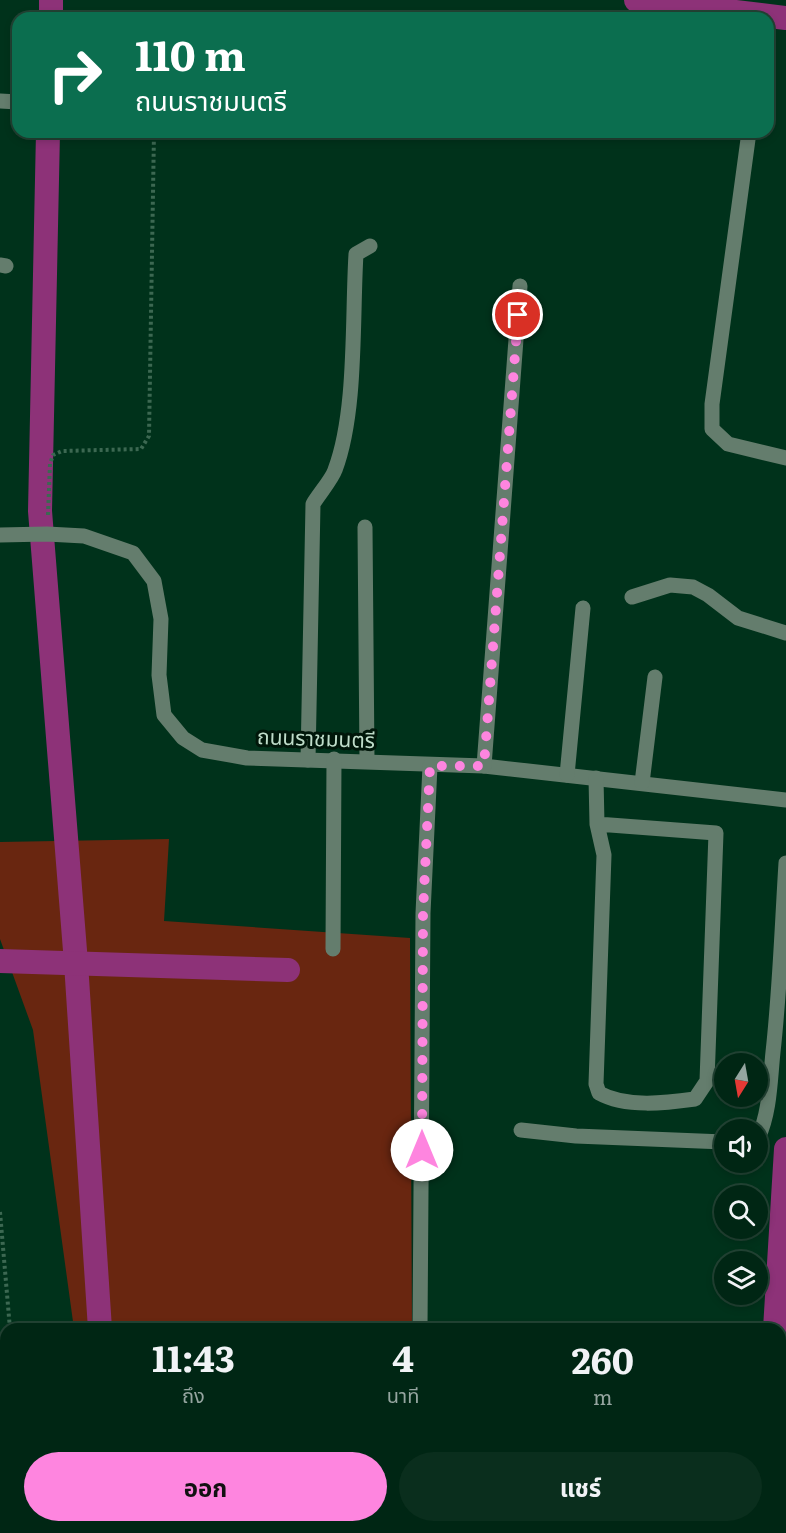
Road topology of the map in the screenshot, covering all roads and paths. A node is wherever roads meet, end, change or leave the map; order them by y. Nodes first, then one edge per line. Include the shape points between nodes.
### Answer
1 (154, 138) edge
2 (748, 138) edge
3 (370, 246) dead end
4 (520, 286) dead end
5 (786, 458) edge
6 (365, 527) dead end
7 (47, 534) junction
8 (0, 535) edge
9 (632, 597) dead end
10 (583, 608) dead end
11 (786, 633) edge
12 (655, 677) dead end
13 (334, 759) junction
14 (308, 760) junction
15 (367, 761) junction
16 (430, 766) junction
17 (484, 766) junction
18 (567, 775) junction
19 (596, 778) junction
20 (642, 783) junction
21 (786, 800) edge
22 (597, 824) junction
23 (786, 863) edge
24 (333, 949) dead end
25 (765, 1119) edge
26 (521, 1130) dead end
27 (714, 1142) edge
28 (0, 1212) edge
29 (9, 1323) edge
30 (420, 1323) edge

1 - 7 path via 149,436 141,449 62,451 53,455
2 - 5 street via 712,404 712,429 728,444
3 - 14 street via 356,254 343,449 334,474 313,504
4 - 17 street
6 - 15 street
7 - 8 street, ถนนราชมนตรี
7 - 14 street, ถนนราชมนตรี via 84,537 133,553 154,581 161,619 159,675 164,715 183,738 202,750 247,758
9 - 11 street via 670,585 693,587 738,618
10 - 18 street
12 - 20 street
13 - 14 street, ถนนราชมนตรี
13 - 15 street, ถนนราชมนตรี
13 - 24 street
15 - 16 street, ถนนราชมนตรี
16 - 17 street, ถนนราชมนตรี
16 - 30 street via 423,913
17 - 18 street, ถนนราชมนตรี
18 - 19 street, ถนนราชมนตรี
19 - 20 street, ถนนราชมนตรี
19 - 22 street
20 - 21 street, ถนนราชมนตรี
22 - 22 street via 716,833 707,1081 694,1098 664,1104 608,1098 599,1093 596,1084 604,855
23 - 25 street via 777,1014
26 - 27 street
28 - 29 path

